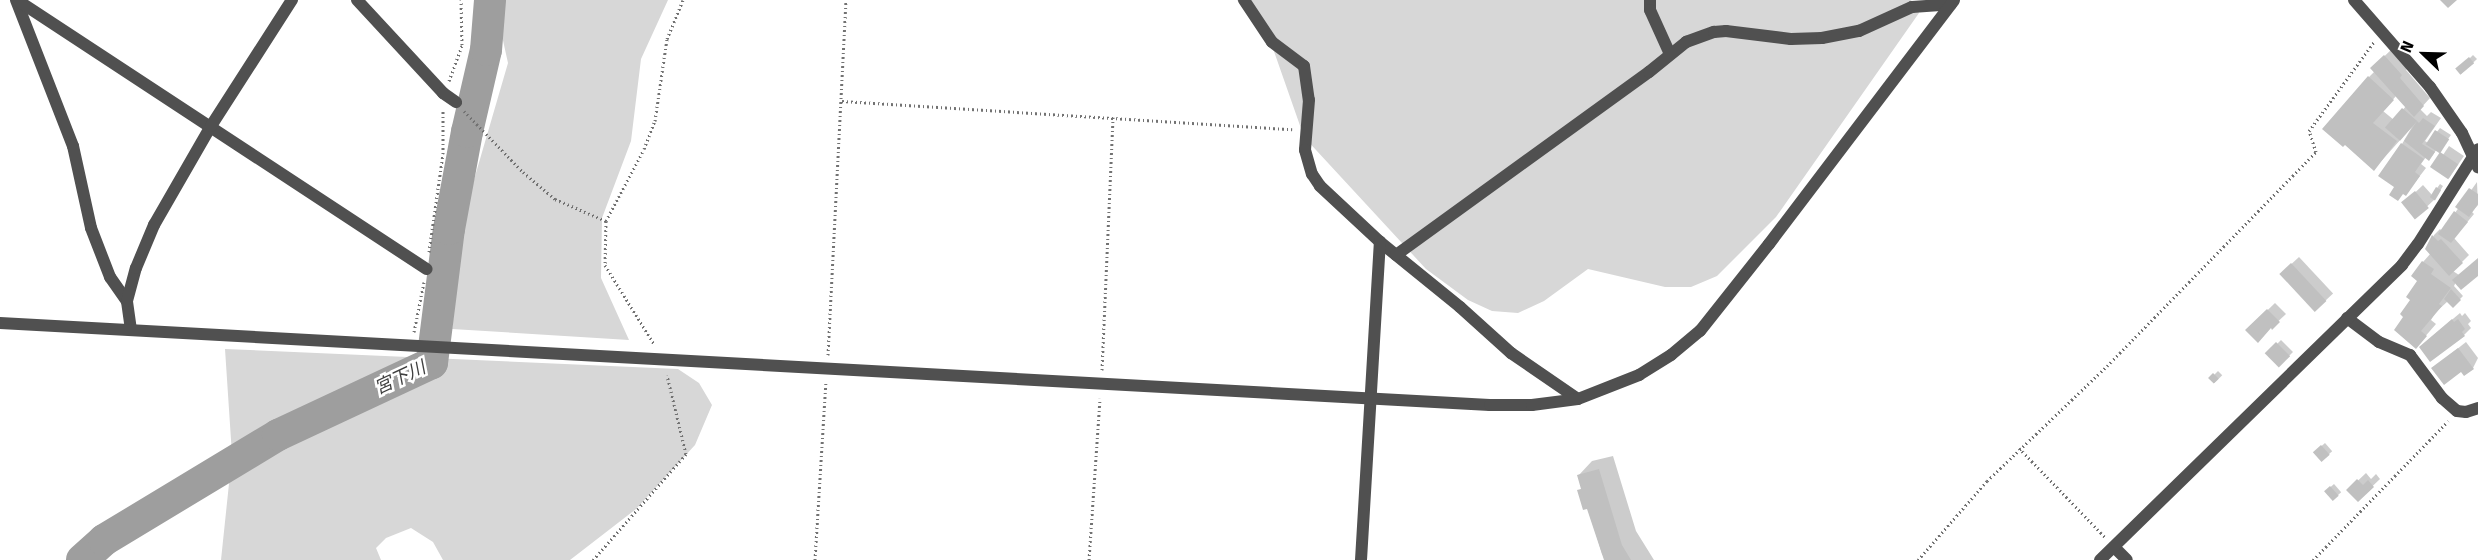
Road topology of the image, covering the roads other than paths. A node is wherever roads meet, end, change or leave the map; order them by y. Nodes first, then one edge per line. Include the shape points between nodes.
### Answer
1 (16, 0) edge
2 (292, 0) edge
3 (357, 0) edge
4 (1244, 0) edge
5 (1650, 0) edge
6 (2354, 0) edge
7 (1952, 2) edge
8 (1670, 54) junction
9 (456, 102) dead end
10 (211, 126) junction
11 (2476, 158) edge
12 (1380, 242) junction
13 (1396, 255) junction
14 (426, 269) road end
15 (127, 300) junction
16 (2347, 318) junction
17 (0, 323) edge
18 (131, 330) junction
19 (1371, 398) junction
20 (1578, 399) junction
21 (2478, 408) edge
22 (2114, 546) junction
23 (1361, 560) edge
24 (2100, 560) edge
25 (2127, 560) edge

1 - 10 street
1 - 15 street via 73,146 91,228 110,277
2 - 10 street
3 - 9 street via 443,93
4 - 12 street via 1272,42 1304,66 1309,100 1307,163 1320,186
5 - 8 street via 1650,10
6 - 11 street via 2430,87
7 - 8 street via 1912,7 1859,31 1822,38 1714,32 1686,42
7 - 20 street via 1700,330 1639,375
8 - 13 street
10 - 14 street
10 - 15 street via 154,225
11 - 16 street via 2413,251
12 - 13 street
12 - 19 street
13 - 20 street via 1511,353
15 - 18 street
16 - 21 street via 2379,342 2410,355 2442,398 2457,411
16 - 22 street
17 - 18 street
18 - 19 street
19 - 20 street via 1532,405
19 - 23 street
22 - 24 street
22 - 25 street

